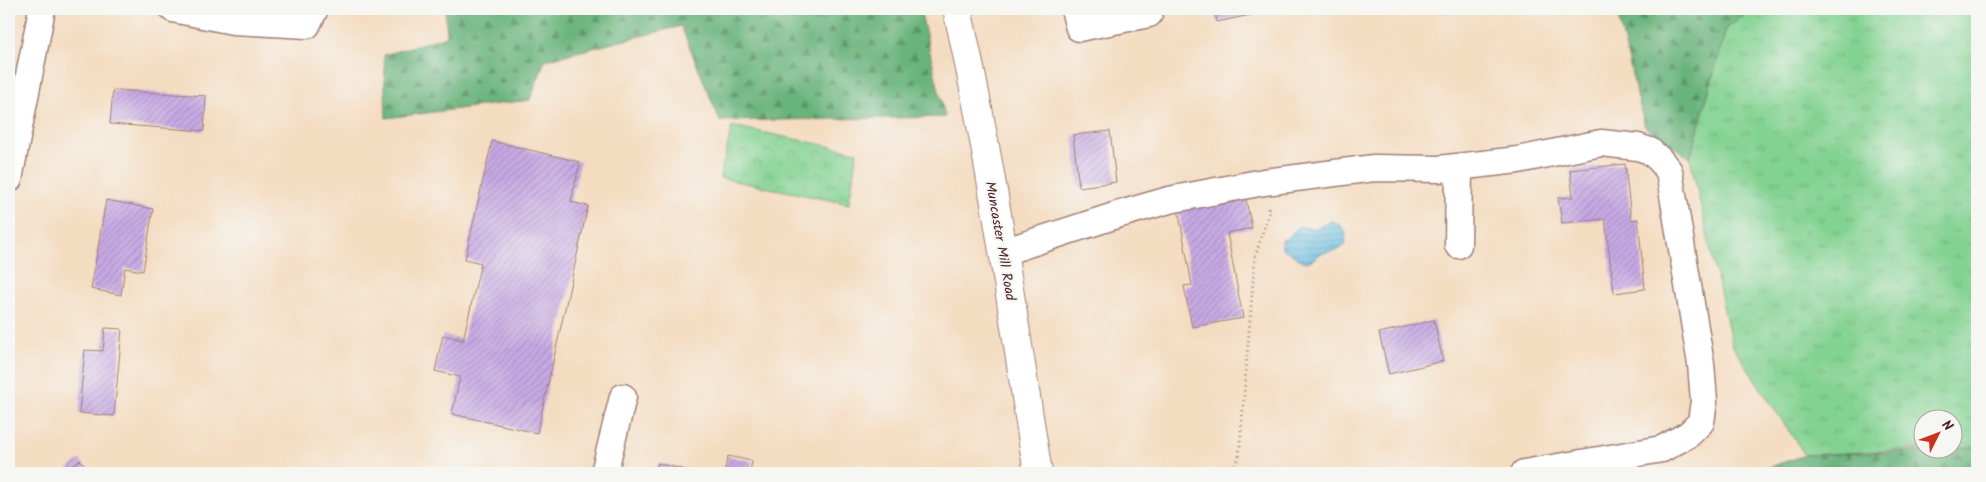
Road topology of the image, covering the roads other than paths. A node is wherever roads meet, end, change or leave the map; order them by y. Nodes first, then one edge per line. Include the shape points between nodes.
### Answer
1 (42, 9) edge
2 (173, 9) edge
3 (315, 9) edge
4 (957, 9) edge
5 (1074, 9) edge
6 (1148, 9) edge
7 (1458, 167) junction
8 (9, 179) edge
9 (1458, 245) dead end
10 (1003, 252) junction
11 (623, 397) dead end
12 (604, 473) edge
13 (1038, 473) edge
14 (1524, 473) edge

1 - 8 street
2 - 3 street via 233,21 307,25
4 - 10 main road, Muncaster Mill Road
5 - 6 street via 1079,28 1149,14
7 - 9 street
7 - 10 street via 1374,168 1264,182 1169,200
7 - 14 street via 1518,160 1602,143 1650,151 1669,171 1701,364 1704,401 1701,422 1689,434 1662,448
10 - 13 main road, Muncaster Mill Road
11 - 12 street

